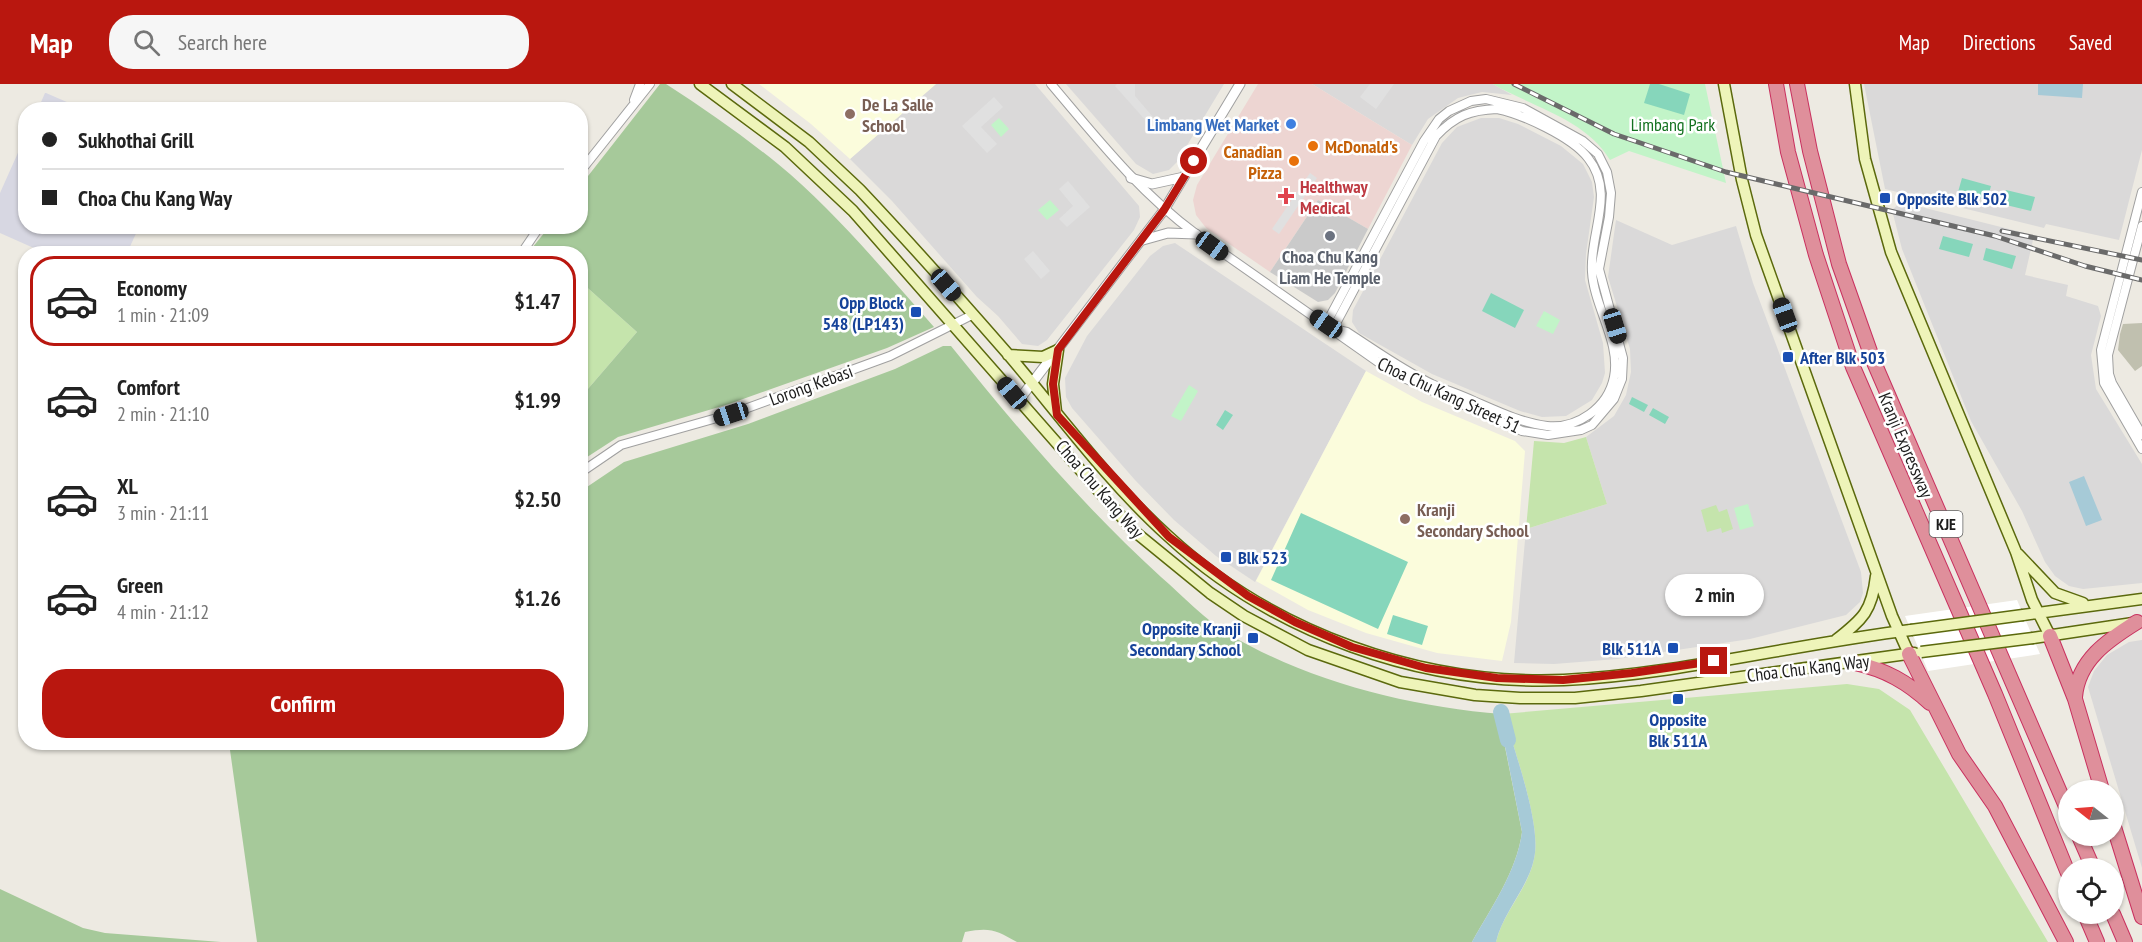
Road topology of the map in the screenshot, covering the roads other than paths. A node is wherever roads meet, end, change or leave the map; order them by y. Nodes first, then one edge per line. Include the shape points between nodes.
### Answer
1 (640, 84) edge
2 (650, 84) edge
3 (699, 84) edge
4 (732, 84) edge
5 (1051, 84) edge
6 (1240, 84) edge
7 (1724, 84) edge
8 (1776, 84) edge
9 (1797, 84) edge
10 (1855, 84) edge
11 (631, 108) junction
12 (588, 162) edge
13 (1184, 177) junction
14 (1131, 178) junction
15 (2142, 192) edge
16 (1164, 210) junction
17 (2142, 226) edge
18 (1196, 234) junction
19 (1143, 240) junction
20 (972, 315) junction
21 (954, 325) junction
22 (1330, 327) junction
23 (2113, 334) junction
24 (1058, 350) junction
25 (2101, 350) junction
26 (1008, 355) junction
27 (1032, 384) junction
28 (2117, 392) junction
29 (1019, 400) junction
30 (2114, 402) junction
31 (1057, 415) junction
32 (2142, 435) edge
33 (2142, 449) edge
34 (588, 468) edge
35 (2016, 552) junction
36 (1876, 573) junction
37 (2142, 598) edge
38 (2089, 605) junction
39 (2037, 612) junction
40 (2140, 622) edge
41 (1899, 632) junction
42 (2050, 636) junction
43 (1833, 642) junction
44 (1915, 653) junction
45 (1855, 663) junction
46 (2075, 699) junction
47 (1936, 709) junction
48 (2099, 780) edge
49 (2058, 788) edge
50 (2120, 846) edge
51 (2062, 858) edge
52 (2142, 917) edge
53 (2089, 924) edge
54 (2117, 924) edge
55 (2066, 942) edge
56 (2097, 942) edge
57 (2125, 942) edge

1 - 11 street
2 - 11 street
3 - 21 main road, Choa Chu Kang Way via 785,147 825,184
4 - 20 main road, Choa Chu Kang Way via 842,172
5 - 14 street, Choa Chu Kang Street 51
6 - 13 street
7 - 36 main road via 1756,235
8 - 51 highway, Kranji Expressway / KJE via 1788,152 1816,255 1853,367
9 - 49 highway, Kranji Expressway / KJE via 1839,264 1873,360
10 - 35 main road via 1865,159 1891,252
11 - 12 street
13 - 14 street via 1152,184
13 - 16 street
14 - 16 street, Choa Chu Kang Street 51
15 - 25 street
16 - 18 street, Choa Chu Kang Street 51
16 - 19 street
17 - 23 street
18 - 19 street via 1168,233
18 - 22 street, Choa Chu Kang Street 51
19 - 24 street
20 - 21 street, Lorong Kebasi
20 - 26 main road, Choa Chu Kang Way
21 - 29 main road, Choa Chu Kang Way
21 - 34 street, Lorong Kebasi via 890,356 741,410 621,445
22 - 22 street, Choa Chu Kang Street 51 via 1424,141 1449,111 1486,99 1510,103 1566,130 1598,154 1611,193 1599,269 1623,358 1622,379 1614,399 1592,424 1574,432 1548,435 1522,430 1395,374
23 - 25 street
23 - 28 street via 2109,374
24 - 26 main road via 1043,357
24 - 27 street
24 - 31 main road via 1053,384
25 - 30 street via 2101,374
26 - 27 main road, Choa Chu Kang Way
27 - 29 street
27 - 31 main road, Choa Chu Kang Way
28 - 30 street
28 - 32 street
29 - 45 main road, Choa Chu Kang Way via 1134,531 1178,570 1274,633 1308,650 1400,682 1475,695 1553,698 1641,691
30 - 33 street
31 - 43 main road, Choa Chu Kang Way via 1169,537 1222,578 1275,612 1323,636 1388,658 1497,678 1563,680
35 - 38 main road via 2055,593
35 - 39 main road
36 - 41 main road
36 - 43 main road via 1867,614
37 - 38 main road, Choa Chu Kang Way
38 - 39 main road, Choa Chu Kang Way
39 - 41 main road, Choa Chu Kang Way, bridge
39 - 42 main road
40 - 42 main road, Choa Chu Kang Way
40 - 46 highway via 2115,636 2092,656 2076,685
41 - 43 main road, Choa Chu Kang Way
41 - 44 main road
42 - 44 main road, Choa Chu Kang Way, bridge
42 - 46 highway
44 - 45 main road, Choa Chu Kang Way
44 - 47 highway
45 - 47 highway via 1881,669 1909,684
46 - 48 highway
47 - 55 highway via 1959,754 1995,807
50 - 52 highway
53 - 56 highway
54 - 57 highway

